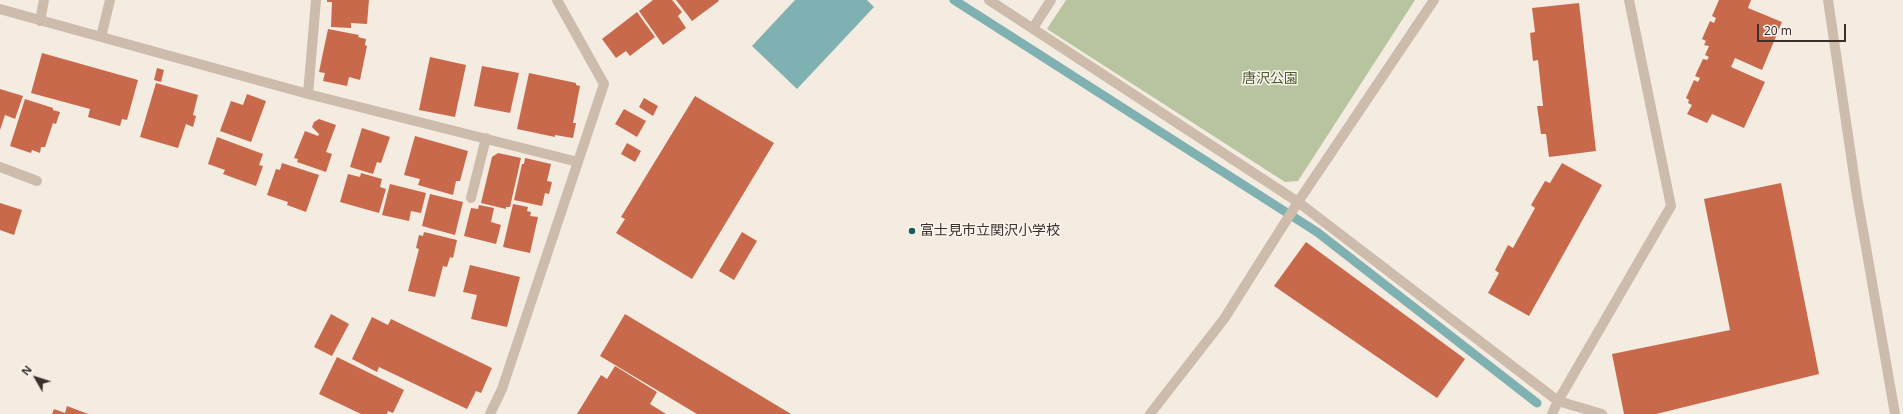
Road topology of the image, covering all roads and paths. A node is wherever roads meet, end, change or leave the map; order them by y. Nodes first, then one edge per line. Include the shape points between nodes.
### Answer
1 (44, 0) edge
2 (110, 0) edge
3 (316, 0) edge
4 (557, 0) edge
5 (989, 0) edge
6 (1051, 0) edge
7 (1436, 0) edge
8 (1629, 0) edge
9 (1828, 0) edge
10 (0, 9) edge
11 (40, 21) junction
12 (1033, 28) junction
13 (101, 37) junction
14 (308, 94) junction
15 (486, 138) junction
16 (578, 162) junction
17 (0, 167) edge
18 (37, 180) dead end
19 (472, 198) dead end
20 (1298, 202) junction
21 (1558, 401) junction
22 (490, 414) edge
23 (1150, 414) edge
24 (1552, 414) edge
25 (1602, 414) edge
26 (1895, 414) edge

1 - 11 street
2 - 13 street
3 - 14 street
4 - 16 street via 604,84
5 - 12 street
6 - 12 street
7 - 20 street
8 - 21 street via 1671,206
9 - 26 street via 1857,196
10 - 11 street
11 - 13 street
12 - 20 street
13 - 14 street
14 - 15 street
15 - 16 street
15 - 19 street
16 - 22 street via 504,382
17 - 18 street
20 - 21 street
20 - 23 street via 1224,319
21 - 24 street
21 - 25 street

